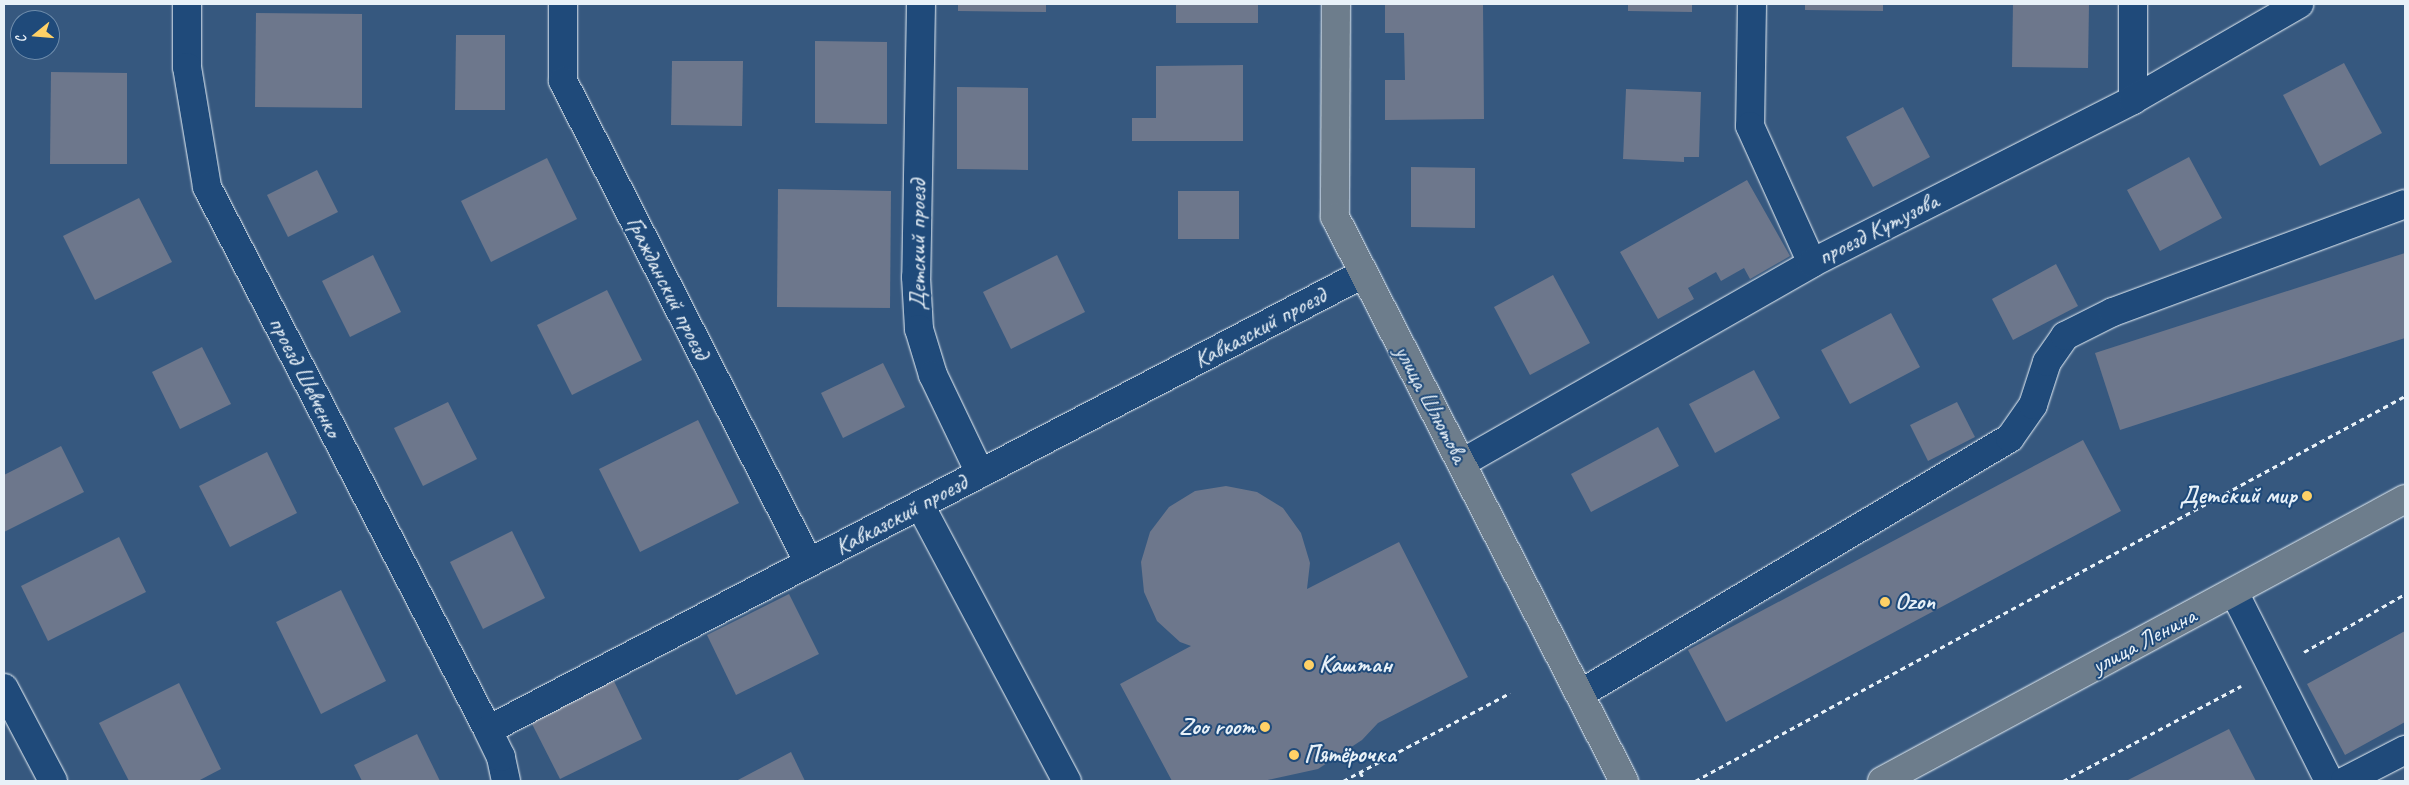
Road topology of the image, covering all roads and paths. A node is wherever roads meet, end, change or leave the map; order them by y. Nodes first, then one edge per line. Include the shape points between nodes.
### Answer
1 (187, 4) edge
2 (562, 4) edge
3 (921, 4) edge
4 (1336, 4) edge
5 (1752, 4) edge
6 (2133, 4) edge
7 (2298, 4) edge
8 (2133, 100) junction
9 (2405, 204) edge
10 (1812, 262) junction
11 (1363, 274) junction
12 (2405, 396) edge
13 (1462, 463) junction
14 (980, 473) junction
15 (2405, 500) edge
16 (920, 505) junction
17 (809, 563) junction
18 (2234, 592) junction
19 (2405, 594) edge
20 (2273, 670) junction
21 (4, 688) edge
22 (1510, 693) dead end
23 (1580, 694) junction
24 (488, 730) junction
25 (2405, 750) edge
26 (1360, 772) junction
27 (53, 781) edge
28 (506, 781) edge
29 (1067, 781) edge
30 (1343, 781) edge
31 (1366, 781) edge
32 (1624, 781) edge
33 (1695, 781) edge
34 (1882, 781) edge
35 (2063, 781) edge
36 (2329, 781) edge
37 (2345, 781) edge

1 - 24 street, проезд Шевченко via 186,67 207,187
2 - 17 street, Гражданский проезд via 563,81
3 - 14 street, Детский проезд via 916,277 919,329 932,375
4 - 11 main road, улица Шлютова via 1334,217
5 - 10 street via 1750,126
6 - 8 street
7 - 8 street, проезд Кутузова
8 - 10 street, проезд Кутузова
9 - 23 street via 2113,312 2065,336 2047,362 2033,405 2010,438
10 - 13 street, проезд Кутузова
11 - 13 main road, улица Шлютова
11 - 14 street, Кавказский проезд
12 - 33 path
13 - 23 main road, улица Шлютова
14 - 16 street, Кавказский проезд
15 - 18 main road, улица Ленина
16 - 17 street, Кавказский проезд
16 - 29 street
17 - 24 street, Кавказский проезд
18 - 20 street
18 - 34 main road, улица Ленина
19 - 20 path
20 - 35 path
20 - 36 street
21 - 27 street
22 - 26 path
23 - 32 main road, улица Шлютова
24 - 28 street via 501,756
25 - 37 street
26 - 30 path
26 - 31 path

